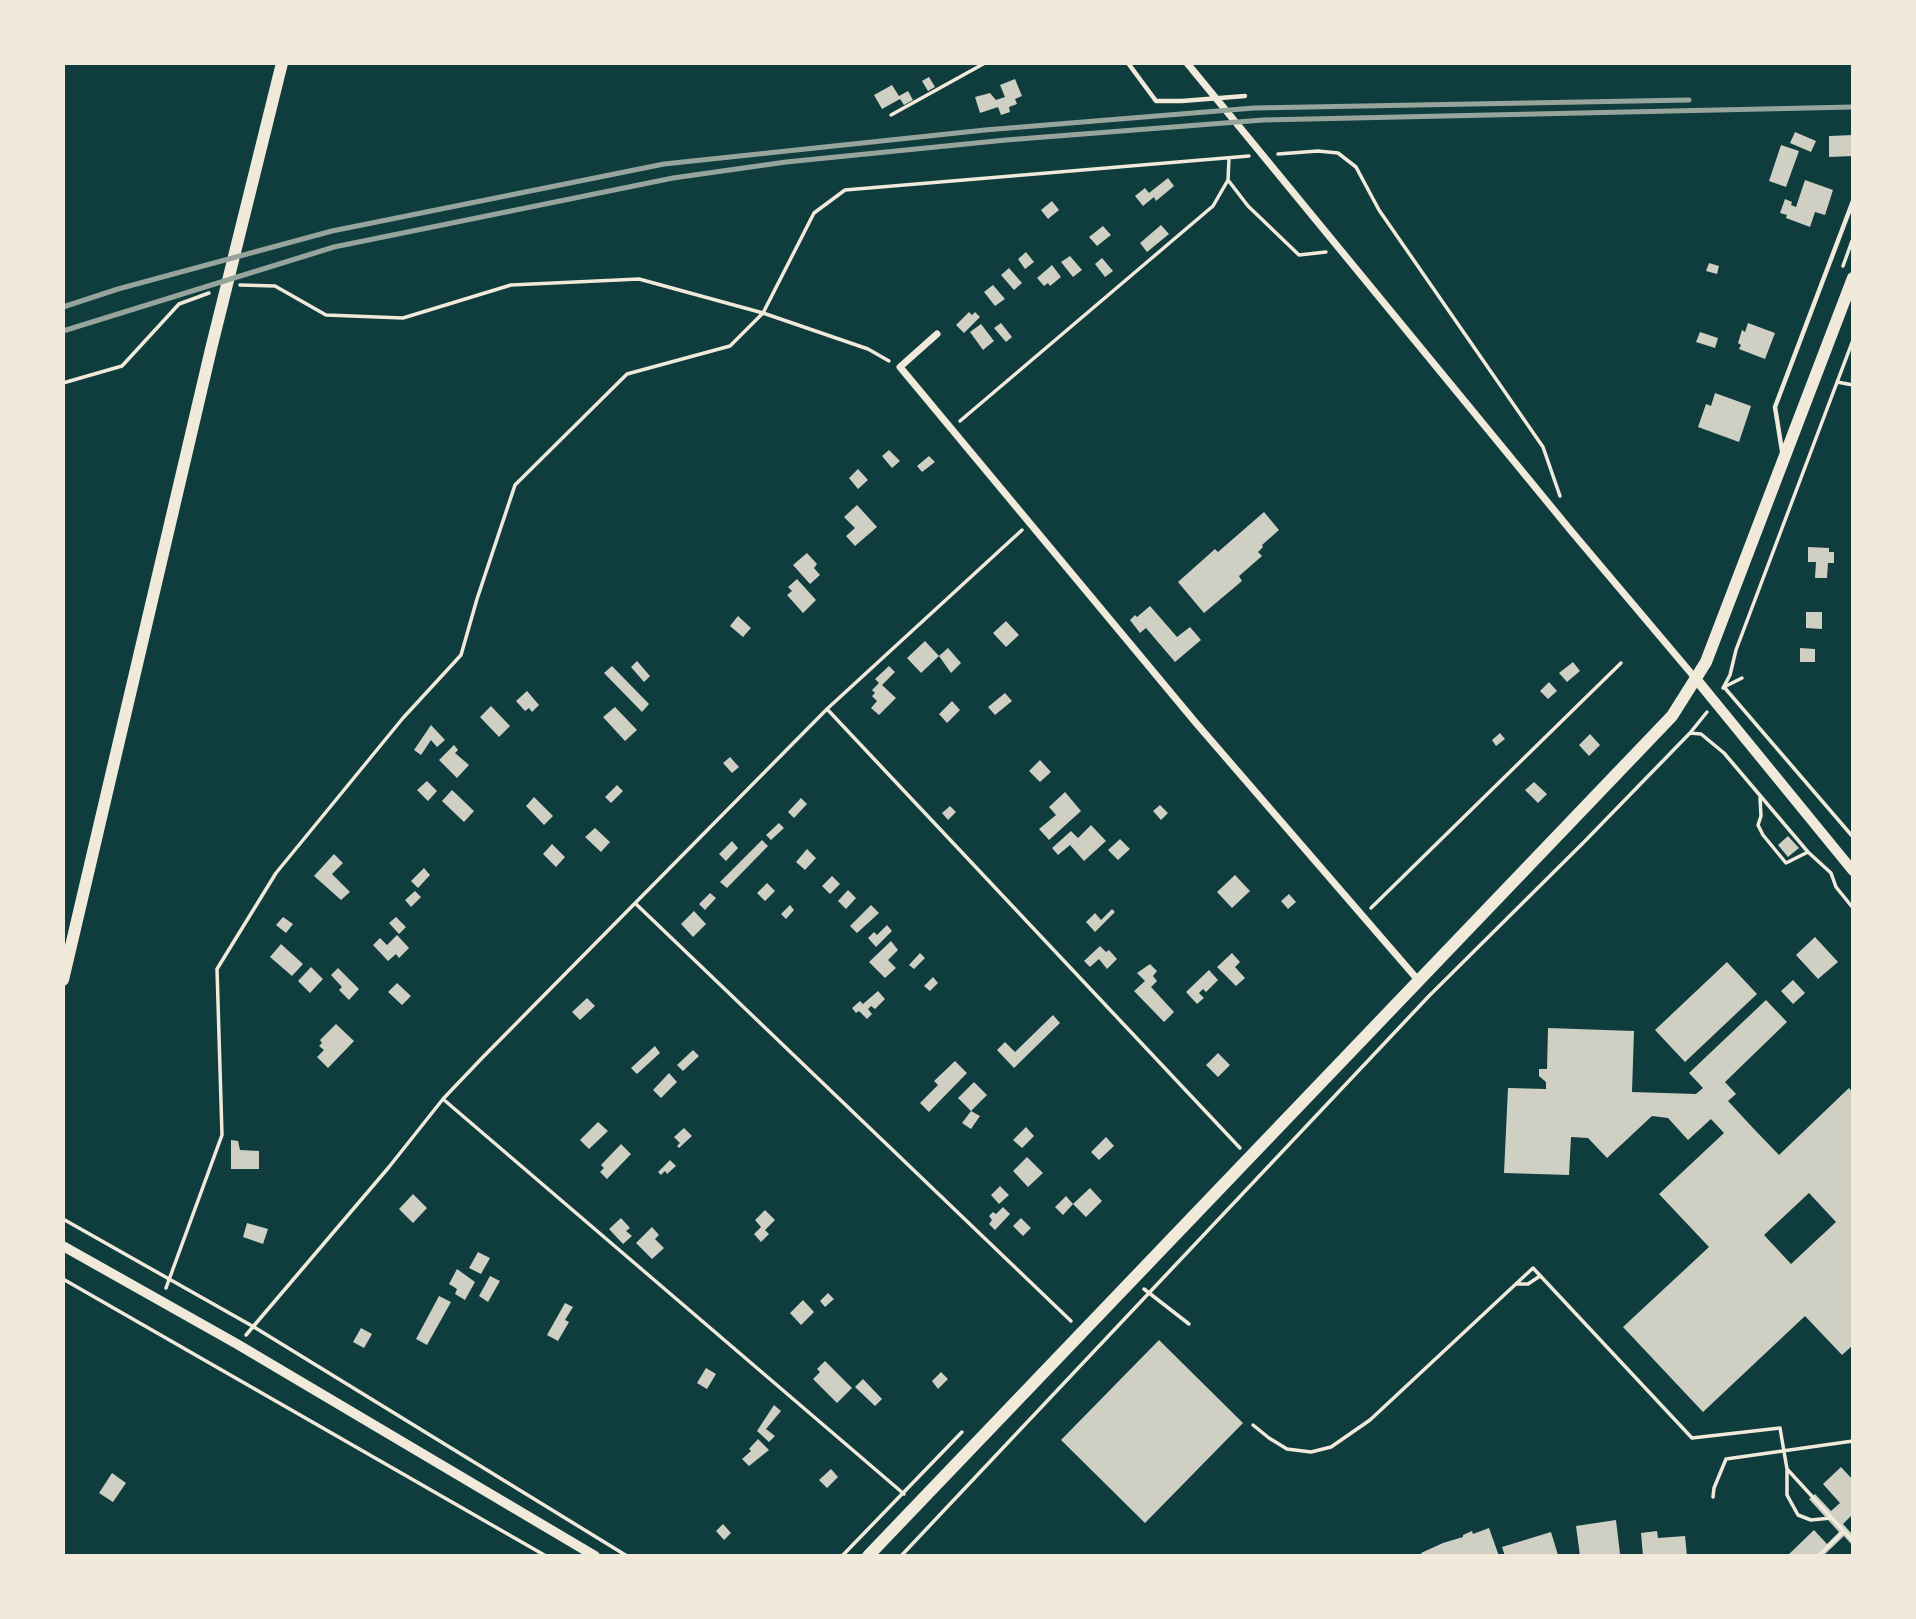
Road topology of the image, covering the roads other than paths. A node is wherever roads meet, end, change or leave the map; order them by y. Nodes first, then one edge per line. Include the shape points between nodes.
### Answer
1 (282, 63) edge
2 (1128, 63) edge
3 (1187, 63) edge
4 (1245, 96) dead end
5 (1853, 201) edge
6 (1853, 278) edge
7 (937, 334) dead end
8 (1784, 462) junction
9 (1697, 680) junction
10 (1853, 871) edge
11 (63, 980) edge
12 (1418, 980) junction
13 (63, 1246) edge
14 (595, 1556) edge
15 (868, 1556) edge

1 - 11 main road
2 - 4 lane via 1156,101
3 - 9 street
5 - 8 lane via 1775,407
6 - 8 main road
7 - 12 street via 900,367 1028,524
8 - 9 main road
9 - 10 street
9 - 12 main road via 1663,727
12 - 15 main road
13 - 14 street

